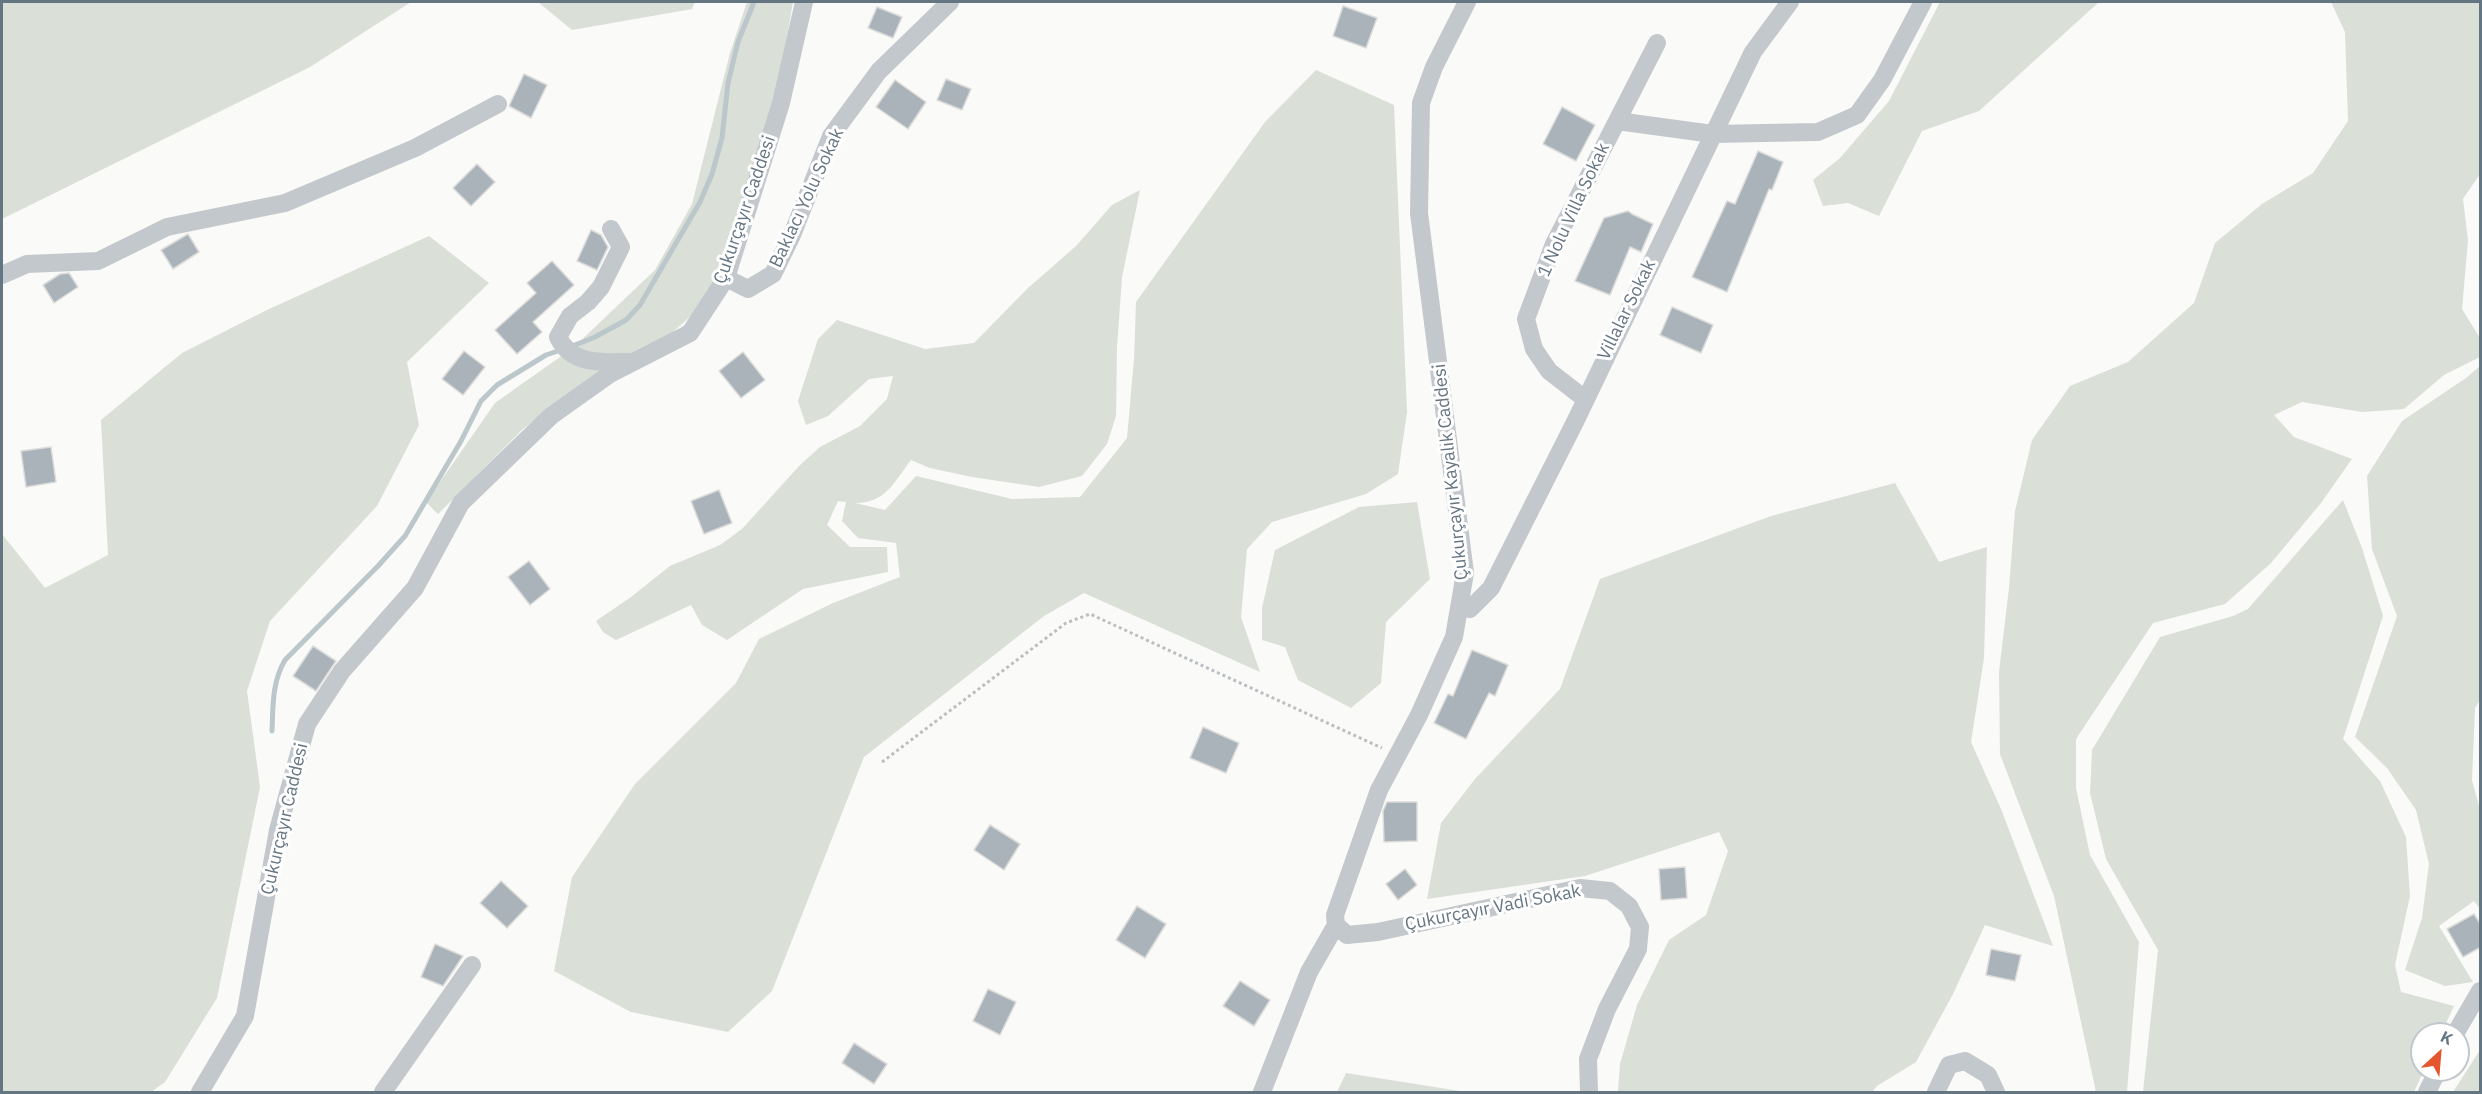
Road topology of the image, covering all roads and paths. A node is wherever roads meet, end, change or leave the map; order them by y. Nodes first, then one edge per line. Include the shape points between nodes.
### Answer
1 (804, 2) edge
2 (950, 2) edge
3 (1467, 2) edge
4 (1790, 2) edge
5 (1923, 2) edge
6 (1657, 43) dead end
7 (498, 104) dead end
8 (1617, 122) junction
9 (1713, 134) junction
10 (611, 229) dead end
11 (2, 275) edge
12 (726, 278) junction
13 (634, 362) junction
14 (1585, 399) junction
15 (1461, 605) junction
16 (1397, 755) junction
17 (882, 762) dead end
18 (1336, 925) junction
19 (472, 965) dead end
20 (2481, 991) edge
21 (2462, 1022) edge
22 (200, 1092) edge
23 (383, 1092) edge
24 (1263, 1092) edge
25 (1589, 1092) edge
26 (1936, 1092) edge
27 (1996, 1092) edge

1 - 12 street, Çukurçayır Caddesi via 781,103
2 - 12 street, Baklacı Yolu Sokak via 879,71 831,136 773,274 748,289
3 - 15 street, Çukurçayır Kayalık Caddesi via 1420,103 1419,213 1465,573
4 - 9 street, Villalar Sokak via 1753,52
5 - 9 street via 1882,81 1857,115 1818,132
6 - 8 street, 1 Nolu Villa Sokak
7 - 11 street via 415,148 285,203 166,227 98,261 27,264
8 - 9 street
8 - 14 street, 1 Nolu Villa Sokak via 1554,244 1526,319 1534,349 1549,371
9 - 14 street, Villalar Sokak
10 - 13 street via 621,247 610,271 588,302 570,315 558,337 577,358
12 - 13 street, Çukurçayır Caddesi via 690,333
13 - 22 street, Çukurçayır Caddesi via 610,374 551,416 460,503 415,588 342,671 307,724 278,830 245,1016
14 - 15 street, Villalar Sokak via 1491,588 1470,609
15 - 16 street, Çukurçayır Kayalık Caddesi via 1454,637
16 - 17 path via 1090,614 1066,623
16 - 18 street, Çukurçayır Kayalık Caddesi via 1379,790 1335,915
18 - 24 street, Çukurçayır Kayalık Caddesi via 1309,972
18 - 25 street, Çukurçayır Vadi Sokak via 1347,936 1580,888 1610,891 1629,906 1640,927 1638,949 1607,1009 1588,1059
19 - 23 street
20 - 21 street
26 - 27 street via 1949,1065 1965,1060 1988,1075

